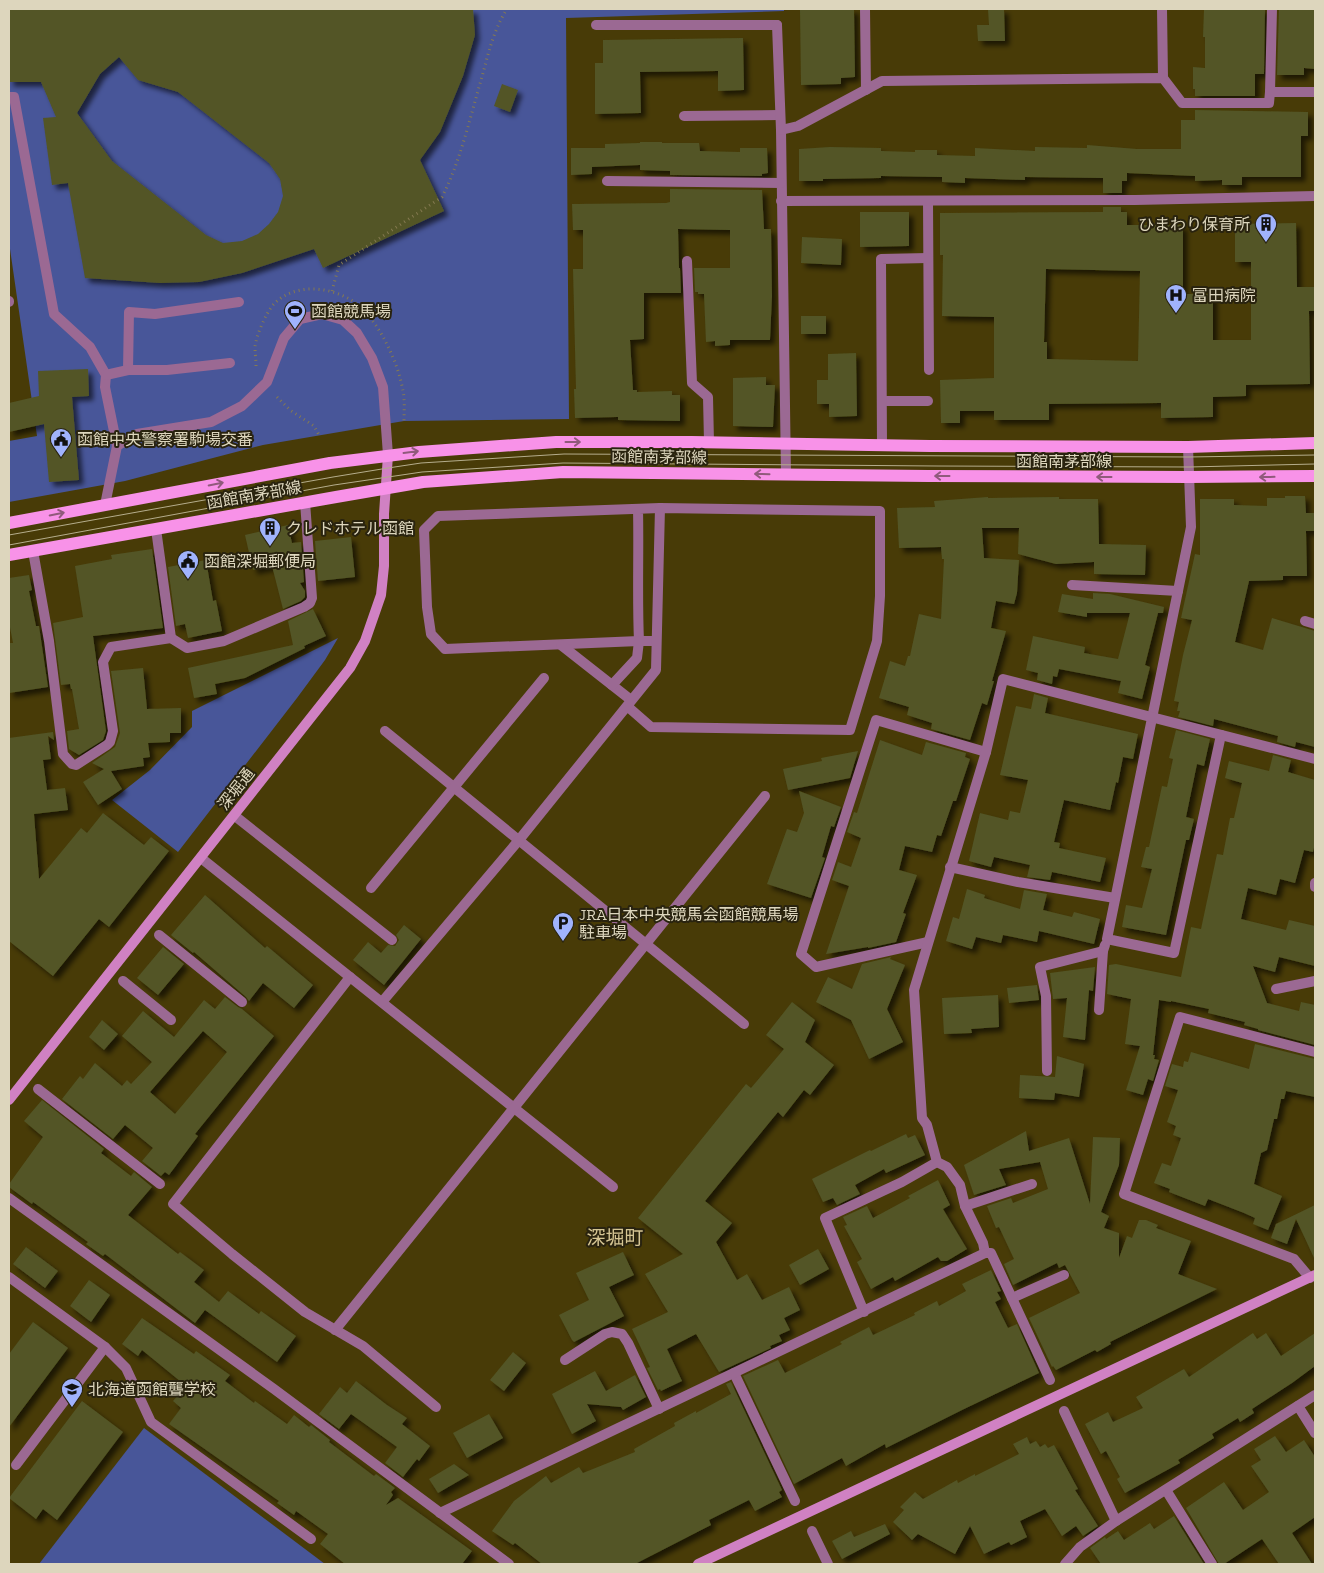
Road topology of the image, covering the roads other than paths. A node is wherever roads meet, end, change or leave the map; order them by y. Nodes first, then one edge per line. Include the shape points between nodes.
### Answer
1 (865, 9) edge
2 (1162, 9) edge
3 (1272, 9) edge
4 (596, 25) dead end
5 (1163, 78) junction
6 (866, 90) junction
7 (1270, 92) junction
8 (1315, 92) edge
9 (9, 97) edge
10 (779, 115) junction
11 (684, 116) dead end
12 (781, 130) junction
13 (607, 181) dead end
14 (781, 183) junction
15 (1315, 196) edge
16 (782, 201) junction
17 (928, 201) junction
18 (928, 258) junction
19 (687, 261) dead end
20 (239, 302) dead end
21 (230, 363) dead end
22 (128, 370) junction
23 (929, 370) dead end
24 (106, 375) junction
25 (882, 401) junction
26 (928, 401) dead end
27 (709, 442) junction
28 (786, 443) junction
29 (1315, 443) edge
30 (882, 445) junction
31 (117, 446) junction
32 (1188, 447) junction
33 (388, 455) junction
34 (786, 474) junction
35 (1315, 476) edge
36 (1189, 478) junction
37 (386, 488) junction
38 (305, 502) junction
39 (105, 505) junction
40 (660, 508) junction
41 (638, 509) junction
42 (9, 523) edge
43 (156, 529) junction
44 (33, 551) junction
45 (9, 556) edge
46 (1072, 585) dead end
47 (1178, 591) junction
48 (1305, 621) dead end
49 (1315, 624) edge
50 (172, 638) junction
51 (639, 641) junction
52 (656, 641) junction
53 (561, 644) junction
54 (544, 678) dead end
55 (612, 685) junction
56 (629, 703) junction
57 (1152, 717) junction
58 (385, 731) dead end
59 (1221, 735) junction
60 (986, 752) junction
61 (1315, 759) edge
62 (454, 787) junction
63 (765, 796) dead end
64 (235, 816) junction
65 (519, 840) junction
66 (200, 858) junction
67 (950, 866) junction
68 (371, 888) dead end
69 (1115, 898) junction
70 (159, 935) dead end
71 (1107, 939) junction
72 (392, 940) dead end
73 (928, 942) junction
74 (646, 944) junction
75 (1103, 951) junction
76 (350, 977) junction
77 (123, 981) dead end
78 (1315, 981) edge
79 (1276, 989) dead end
80 (242, 1002) dead end
81 (382, 1002) junction
82 (1099, 1010) dead end
83 (171, 1020) dead end
84 (744, 1024) dead end
85 (1315, 1052) edge
86 (1047, 1071) dead end
87 (38, 1089) dead end
88 (9, 1100) edge
89 (513, 1107) junction
90 (937, 1162) junction
91 (160, 1184) dead end
92 (1032, 1184) dead end
93 (613, 1187) dead end
94 (9, 1198) edge
95 (965, 1206) junction
96 (985, 1253) junction
97 (1064, 1275) dead end
98 (9, 1277) edge
99 (1313, 1277) edge
100 (1012, 1298) junction
101 (864, 1312) junction
102 (335, 1330) junction
103 (105, 1347) junction
104 (566, 1360) dead end
105 (734, 1373) junction
106 (1050, 1380) dead end
107 (1315, 1395) edge
108 (1298, 1406) junction
109 (436, 1407) dead end
110 (659, 1409) junction
111 (1064, 1411) dead end
112 (1315, 1433) edge
113 (16, 1465) dead end
114 (1166, 1490) junction
115 (795, 1501) dead end
116 (440, 1513) junction
117 (1116, 1521) junction
118 (812, 1531) dead end
119 (311, 1539) dead end
120 (509, 1564) edge
121 (698, 1564) edge
122 (828, 1564) edge
123 (1065, 1564) edge
124 (1212, 1564) edge

1 - 6 street
2 - 5 street
3 - 7 street
4 - 10 street via 777,25
5 - 6 street via 882,82
5 - 7 street via 1182,103 1269,103
6 - 12 street via 798,126
7 - 8 street
9 - 24 street via 14,97 54,314 90,347
10 - 11 street
10 - 12 street
12 - 14 street
13 - 14 street
14 - 16 street
15 - 17 street
16 - 17 street
16 - 28 street
17 - 18 street
18 - 23 street
18 - 25 street via 881,259
19 - 27 street via 692,383 708,397
20 - 22 street via 156,314 129,312
21 - 22 street via 168,370
22 - 24 street
24 - 31 street via 105,387
25 - 26 street
25 - 30 street
27 - 28 main road, 函館南茅部線
33 -> 27 main road, 函館南茅部線 via 556,442
28 - 30 main road, 函館南茅部線
28 - 34 street
29 - 32 main road, 函館南茅部線
30 - 32 main road, 函館南茅部線
31 - 33 street via 137,434 212,422 242,406 267,382 284,338 300,319 322,314 343,320 358,334 372,358 383,387
31 - 39 street
32 - 36 street
33 - 37 street, 深堀通
39 -> 33 main road, 函館南茅部線
36 -> 34 main road, 函館南茅部線
34 -> 37 main road, 函館南茅部線 via 563,472 423,482
35 -> 36 main road, 函館南茅部線
36 - 47 street via 1191,527
37 - 38 main road, 函館南茅部線
37 - 64 street, 深堀通 via 381,595 365,641 330,695
38 - 43 main road, 函館南茅部線
38 - 50 street via 310,603 224,640 187,648
42 -> 39 main road, 函館南茅部線
40 - 41 street
40 - 52 street
40 - 56 street via 880,511 877,641 850,730 651,727
41 - 51 street
41 - 53 street via 438,516 424,530 431,634 445,650
43 - 44 main road, 函館南茅部線
43 - 50 street
44 - 45 main road, 函館南茅部線
44 - 50 street via 49,641 63,754 72,764 76,765 110,742 113,731 103,662 111,647
46 - 47 street
47 - 57 street
48 - 49 street
51 - 52 street
51 - 53 street
51 - 55 street via 637,658
52 - 56 street via 656,670
53 - 55 street
54 - 62 street
55 - 56 street
56 - 65 street
57 - 59 street
57 - 60 street via 1004,679
57 - 69 street
58 - 62 street
59 - 61 street
59 - 71 street via 1174,952
60 - 67 street
60 - 73 street via 876,720 801,954 816,967
62 - 65 street
62 - 68 street
63 - 74 street
64 - 66 street, 深堀通
64 - 72 street
65 - 74 street
65 - 81 street via 414,957
66 - 76 street
66 - 88 street, 深堀通
67 - 69 street via 1018,882
67 - 73 street
69 - 71 street
70 - 80 street
71 - 75 street
73 - 90 street via 914,990 922,1118
74 - 84 street
74 - 89 street
75 - 82 street
75 - 86 street via 1040,967 1046,996
76 - 81 street
76 - 102 street via 173,1204 305,1312
77 - 83 street
78 - 79 street
81 - 89 street
85 - 99 street via 1180,1017 1124,1194 1294,1259
87 - 91 street
89 - 93 street
89 - 102 street
90 - 95 street via 947,1167 960,1185
90 - 101 street via 825,1218
92 - 95 street
94 - 116 street
95 - 96 street
96 - 100 street via 991,1253
96 - 101 street
97 - 100 street
98 - 103 street
99 - 121 street
100 - 106 street
101 - 105 street
102 - 109 street via 362,1346
103 - 113 street
103 - 119 street via 126,1368 151,1422
104 - 110 street via 605,1334 622,1334
105 - 110 street
105 - 115 street
107 - 108 street
108 - 112 street
108 - 114 street
110 - 116 street
111 - 117 street
114 - 117 street
114 - 124 street
116 - 120 street
117 - 123 street via 1080,1547
118 - 122 street

